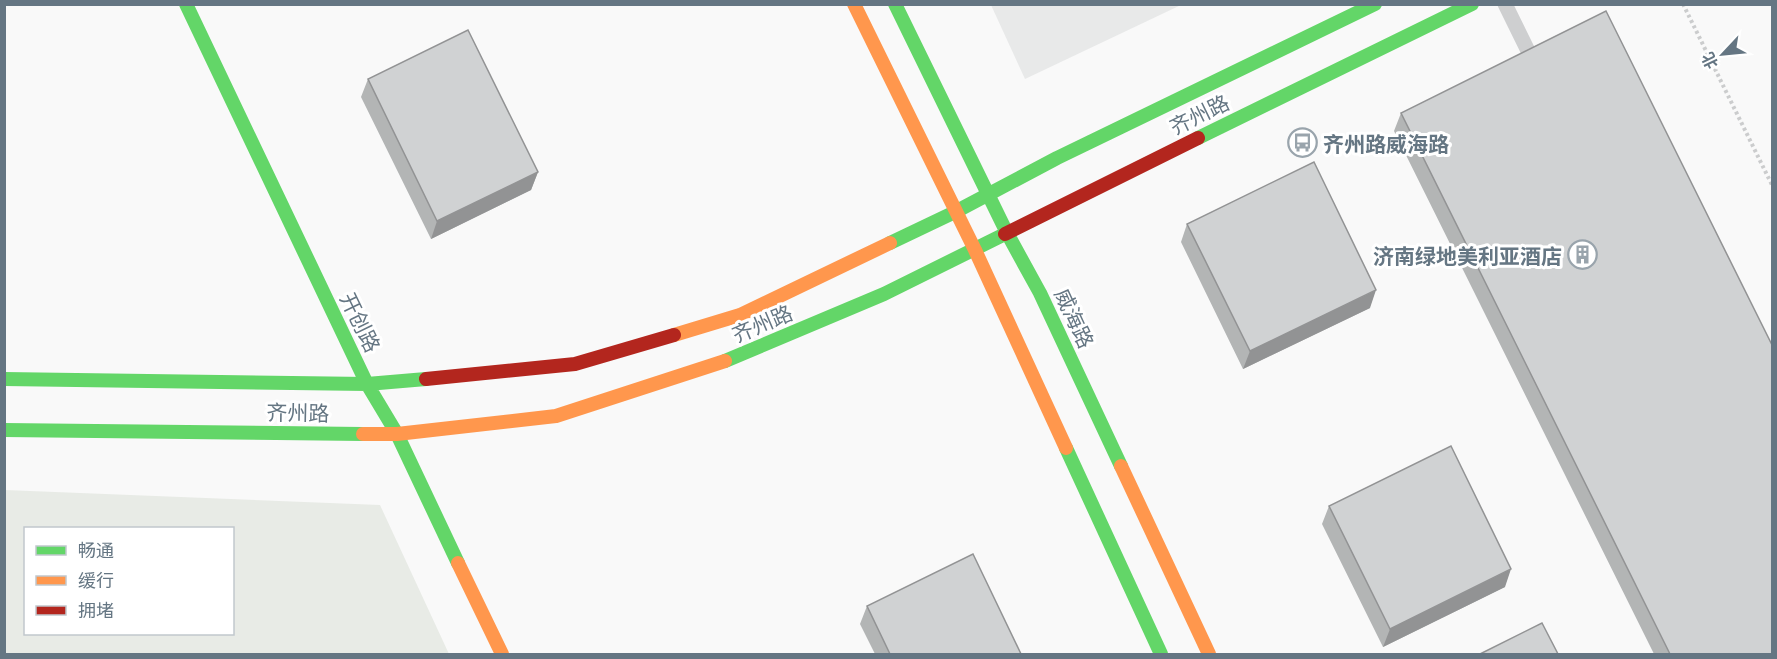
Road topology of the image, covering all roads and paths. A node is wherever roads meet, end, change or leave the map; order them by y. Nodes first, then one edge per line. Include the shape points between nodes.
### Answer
1 (186, 4) edge
2 (854, 4) edge
3 (895, 4) edge
4 (1375, 4) edge
5 (1472, 4) edge
6 (1505, 4) edge
7 (1683, 4) edge
8 (1534, 63) edge
9 (1773, 185) edge
10 (988, 195) junction
11 (955, 213) junction
12 (1007, 233) junction
13 (975, 250) junction
14 (4, 378) edge
15 (367, 384) junction
16 (4, 430) edge
17 (397, 434) junction
18 (502, 654) edge
19 (1161, 654) edge
20 (1209, 654) edge

1 - 15 main road, 开创路
2 - 11 main road
3 - 10 main road, 威海路
4 - 10 main road, 齐州路
5 - 12 main road, 齐州路
6 - 8 lane
7 - 9 path
10 - 11 main road, 齐州路
10 - 12 main road, 威海路
11 - 13 main road
11 - 15 main road, 齐州路 via 740,315 575,364
12 - 13 main road, 齐州路
12 - 20 main road, 威海路 via 1040,293
13 - 17 main road, 齐州路 via 884,294 728,360 556,416
13 - 19 main road
14 - 15 main road, 齐州路
15 - 17 main road, 开创路
16 - 17 main road, 齐州路
17 - 18 main road, 开创路

